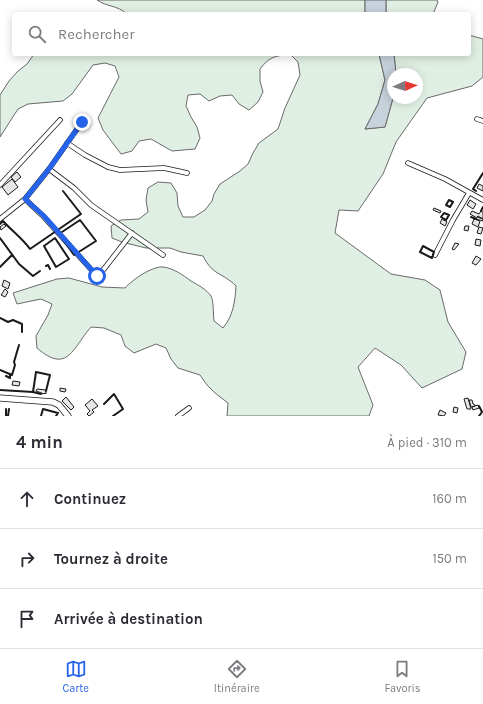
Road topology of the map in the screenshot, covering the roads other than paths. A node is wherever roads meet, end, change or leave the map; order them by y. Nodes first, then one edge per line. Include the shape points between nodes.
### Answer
1 (477, 119) dead end
2 (60, 120) dead end
3 (483, 121) edge
4 (82, 122) dead end
5 (67, 143) junction
6 (408, 163) dead end
7 (49, 169) junction
8 (187, 173) dead end
9 (0, 185) edge
10 (469, 193) junction
11 (25, 199) junction
12 (483, 200) edge
13 (1, 217) edge
14 (132, 232) junction
15 (163, 255) dead end
16 (435, 255) dead end
17 (0, 398) edge
18 (189, 408) dead end
19 (68, 416) edge
20 (178, 416) edge

1 - 3 street
2 - 9 street
4 - 5 street
5 - 7 street
5 - 8 street via 108,167 120,170 164,168
6 - 10 street
7 - 11 street
7 - 14 street via 91,205
10 - 12 street
10 - 16 street
11 - 13 street
11 - 14 street via 44,216 97,276
14 - 15 street
17 - 19 main road via 53,402
18 - 20 street

